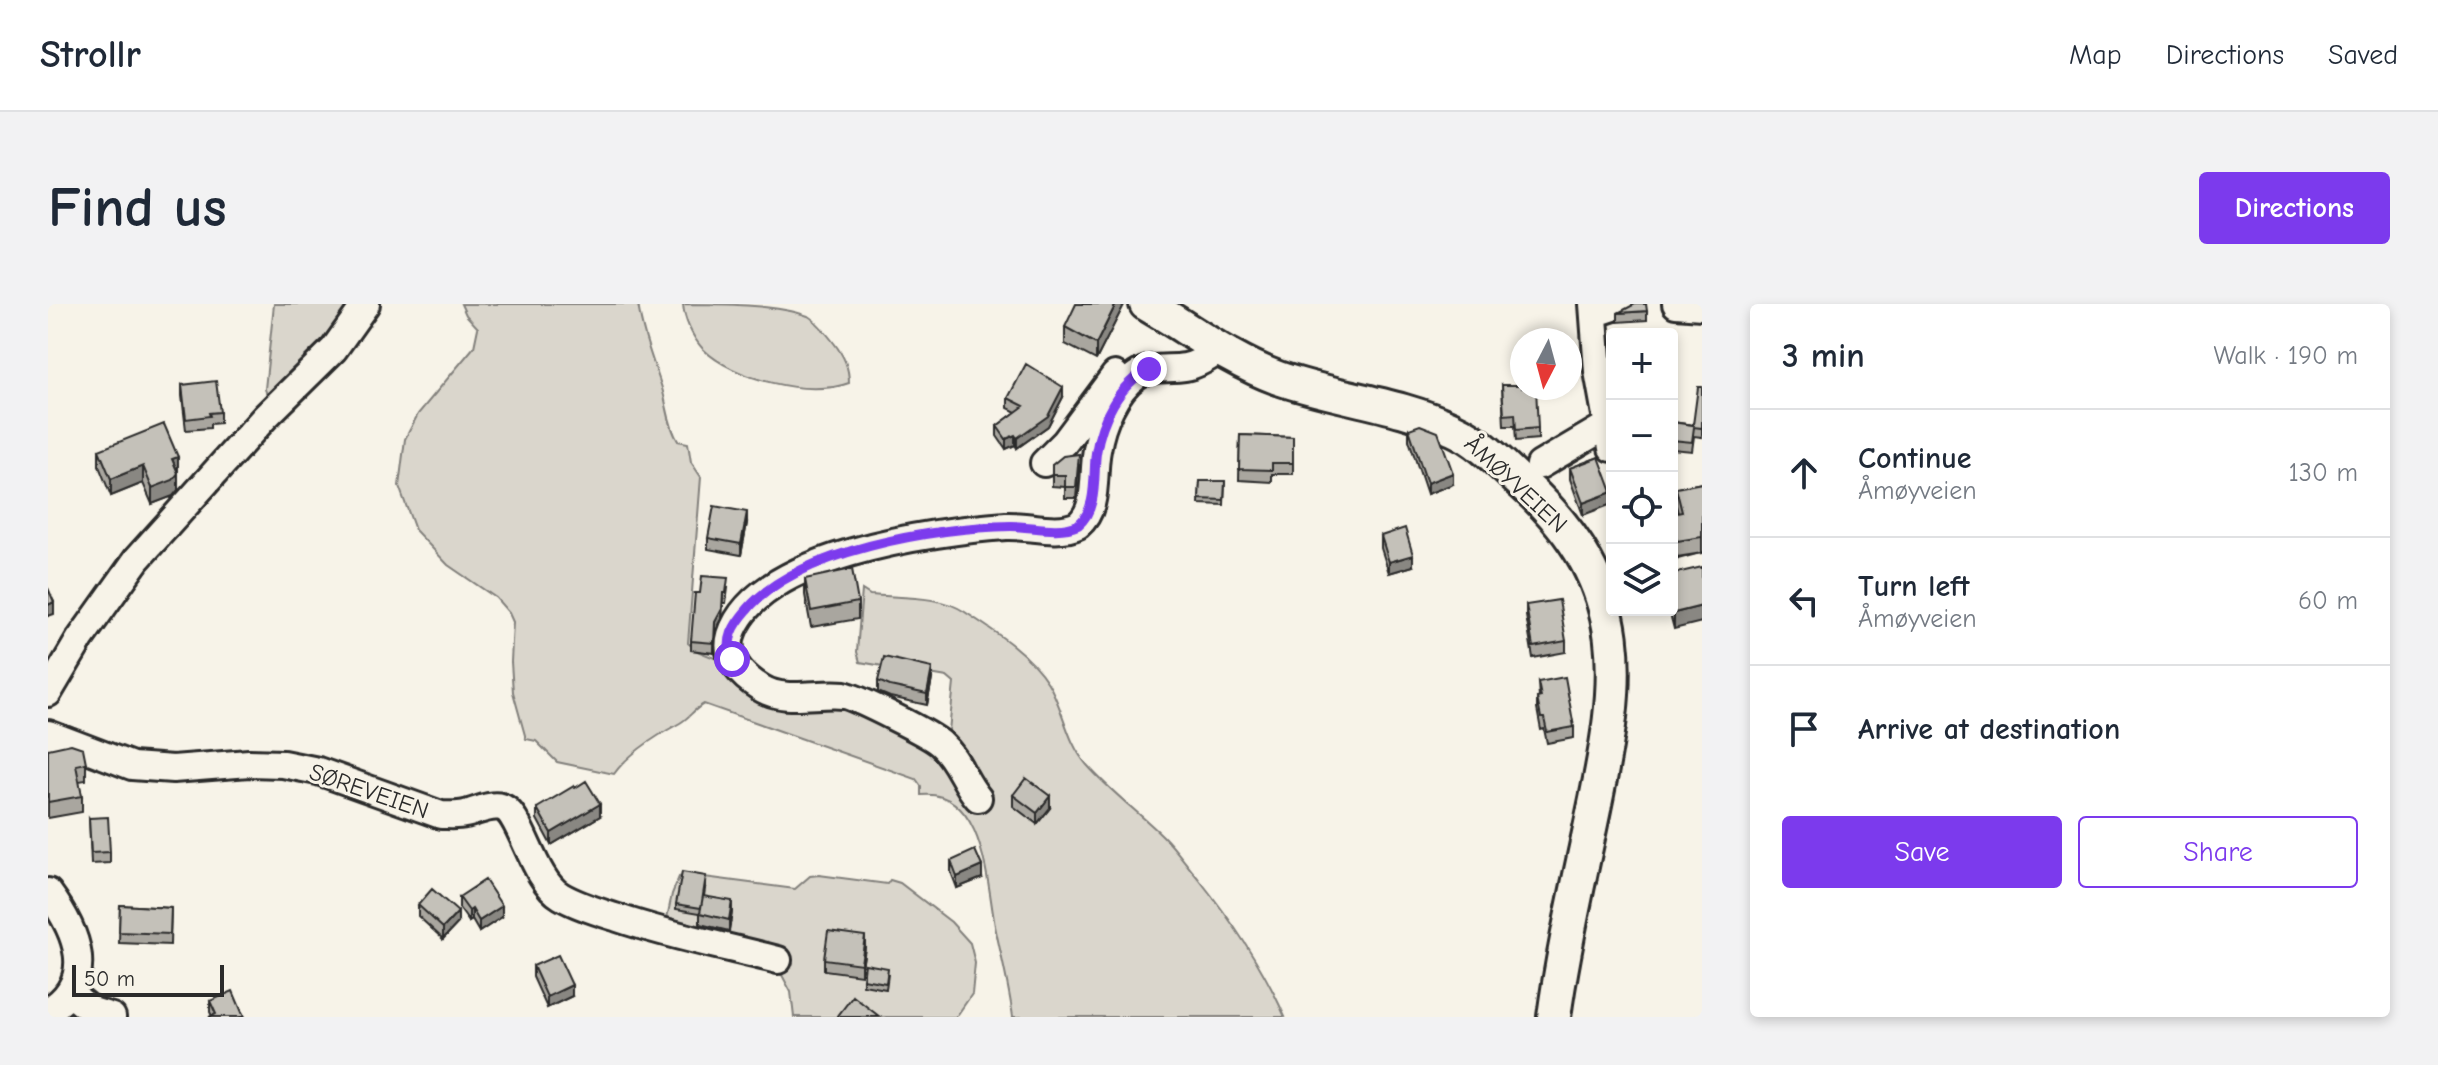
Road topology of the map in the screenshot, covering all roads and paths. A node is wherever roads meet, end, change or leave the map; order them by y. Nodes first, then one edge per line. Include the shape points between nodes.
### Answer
1 (366, 304) edge
2 (1146, 304) edge
3 (1623, 304) edge
4 (1676, 304) edge
5 (1702, 306) edge
6 (1594, 308) edge
7 (1218, 351) junction
8 (1149, 369) junction
9 (1606, 419) edge
10 (1606, 438) edge
11 (1044, 463) dead end
12 (1540, 465) dead end
13 (1702, 567) edge
14 (1678, 573) edge
15 (1606, 597) edge
16 (1609, 616) edge
17 (48, 693) edge
18 (48, 734) edge
19 (978, 798) dead end
20 (48, 892) edge
21 (778, 960) dead end
22 (70, 993) junction
23 (48, 1011) edge
24 (112, 1017) edge
25 (1554, 1017) edge

1 - 17 street via 334,349 137,559
2 - 7 main road, ÅMØYVEIEN
3 - 6 street
4 - 5 street
6 - 9 street
7 - 8 street via 1186,367
7 - 15 main road, ÅMØYVEIEN via 1278,377 1431,420 1466,435 1558,518
8 - 11 street via 1116,374
8 - 19 street via 1128,384 1107,417 1090,508 1078,525 959,529 850,553 780,580 732,631 732,659 758,686 777,694 861,700 941,744
10 - 12 street
13 - 14 street
16 - 25 main road, ÅMØYVEIEN via 1611,717
18 - 21 street, SØREVEIEN via 132,766 283,764 318,771 441,815 502,807 518,825 541,877 561,896 655,931
20 - 22 street via 76,945 77,981
22 - 23 street
22 - 24 street via 92,1011

